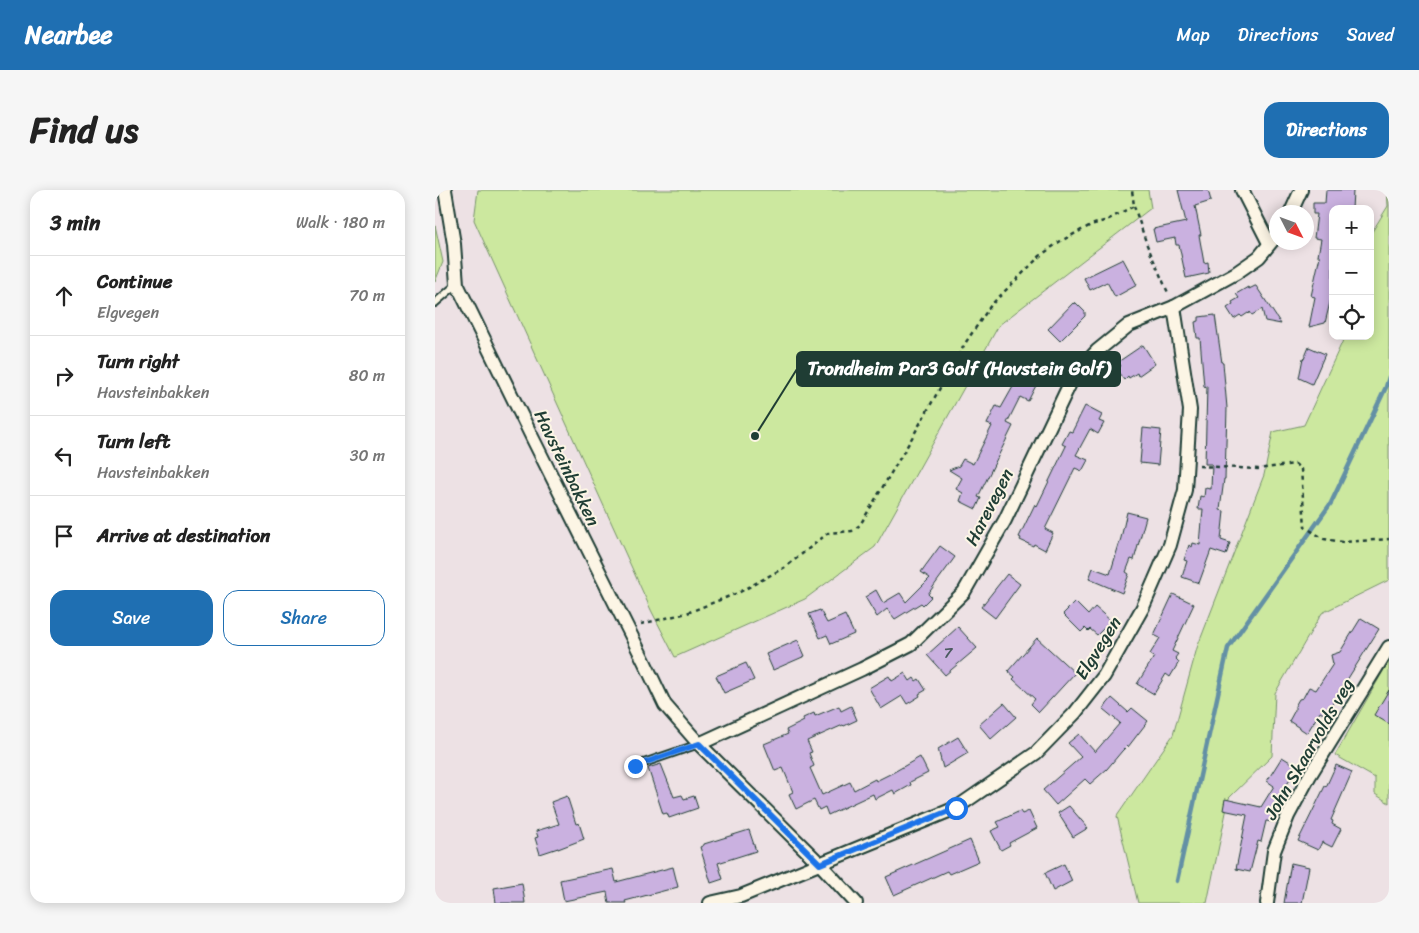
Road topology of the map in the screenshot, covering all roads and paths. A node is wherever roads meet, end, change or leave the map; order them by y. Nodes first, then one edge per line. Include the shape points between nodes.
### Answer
1 (445, 190) edge
2 (1132, 190) edge
3 (1242, 190) edge
4 (1301, 190) edge
5 (1294, 205) edge
6 (1134, 206) junction
7 (1269, 233) edge
8 (1269, 244) edge
9 (457, 284) junction
10 (435, 303) edge
11 (1174, 308) junction
12 (1187, 465) junction
13 (1389, 539) edge
14 (627, 628) junction
15 (1389, 647) edge
16 (699, 744) junction
17 (635, 766) dead end
18 (820, 864) junction
19 (710, 903) edge
20 (856, 903) edge
21 (1267, 903) edge

1 - 9 street, Havsteinbakken
2 - 6 path
3 - 7 street, Harevegen
4 - 5 street
6 - 11 path
6 - 14 path via 1059,242 1040,256 991,305 966,342 860,526 852,531 828,534 787,566 740,592 687,613
8 - 11 street, Harevegen via 1259,257 1236,273
9 - 10 lane
9 - 14 street, Havsteinbakken
11 - 12 street, Elgvegen via 1190,410
11 - 16 street, Harevegen via 1129,325 1097,351 1073,377 1005,520 965,592 911,644
12 - 13 path via 1258,469 1295,464 1301,469 1305,527 1324,539 1343,542
12 - 18 street, Elgvegen via 1185,490 1170,545 1143,607 1104,676 1075,713 1036,754 956,808
14 - 16 street, Havsteinbakken via 665,705
15 - 21 street, John Skaarvolds veg via 1288,816 1274,852
16 - 17 lane
16 - 18 street, Havsteinbakken
18 - 19 street, Elgvegen via 741,896
18 - 20 street, Havsteinbakken

